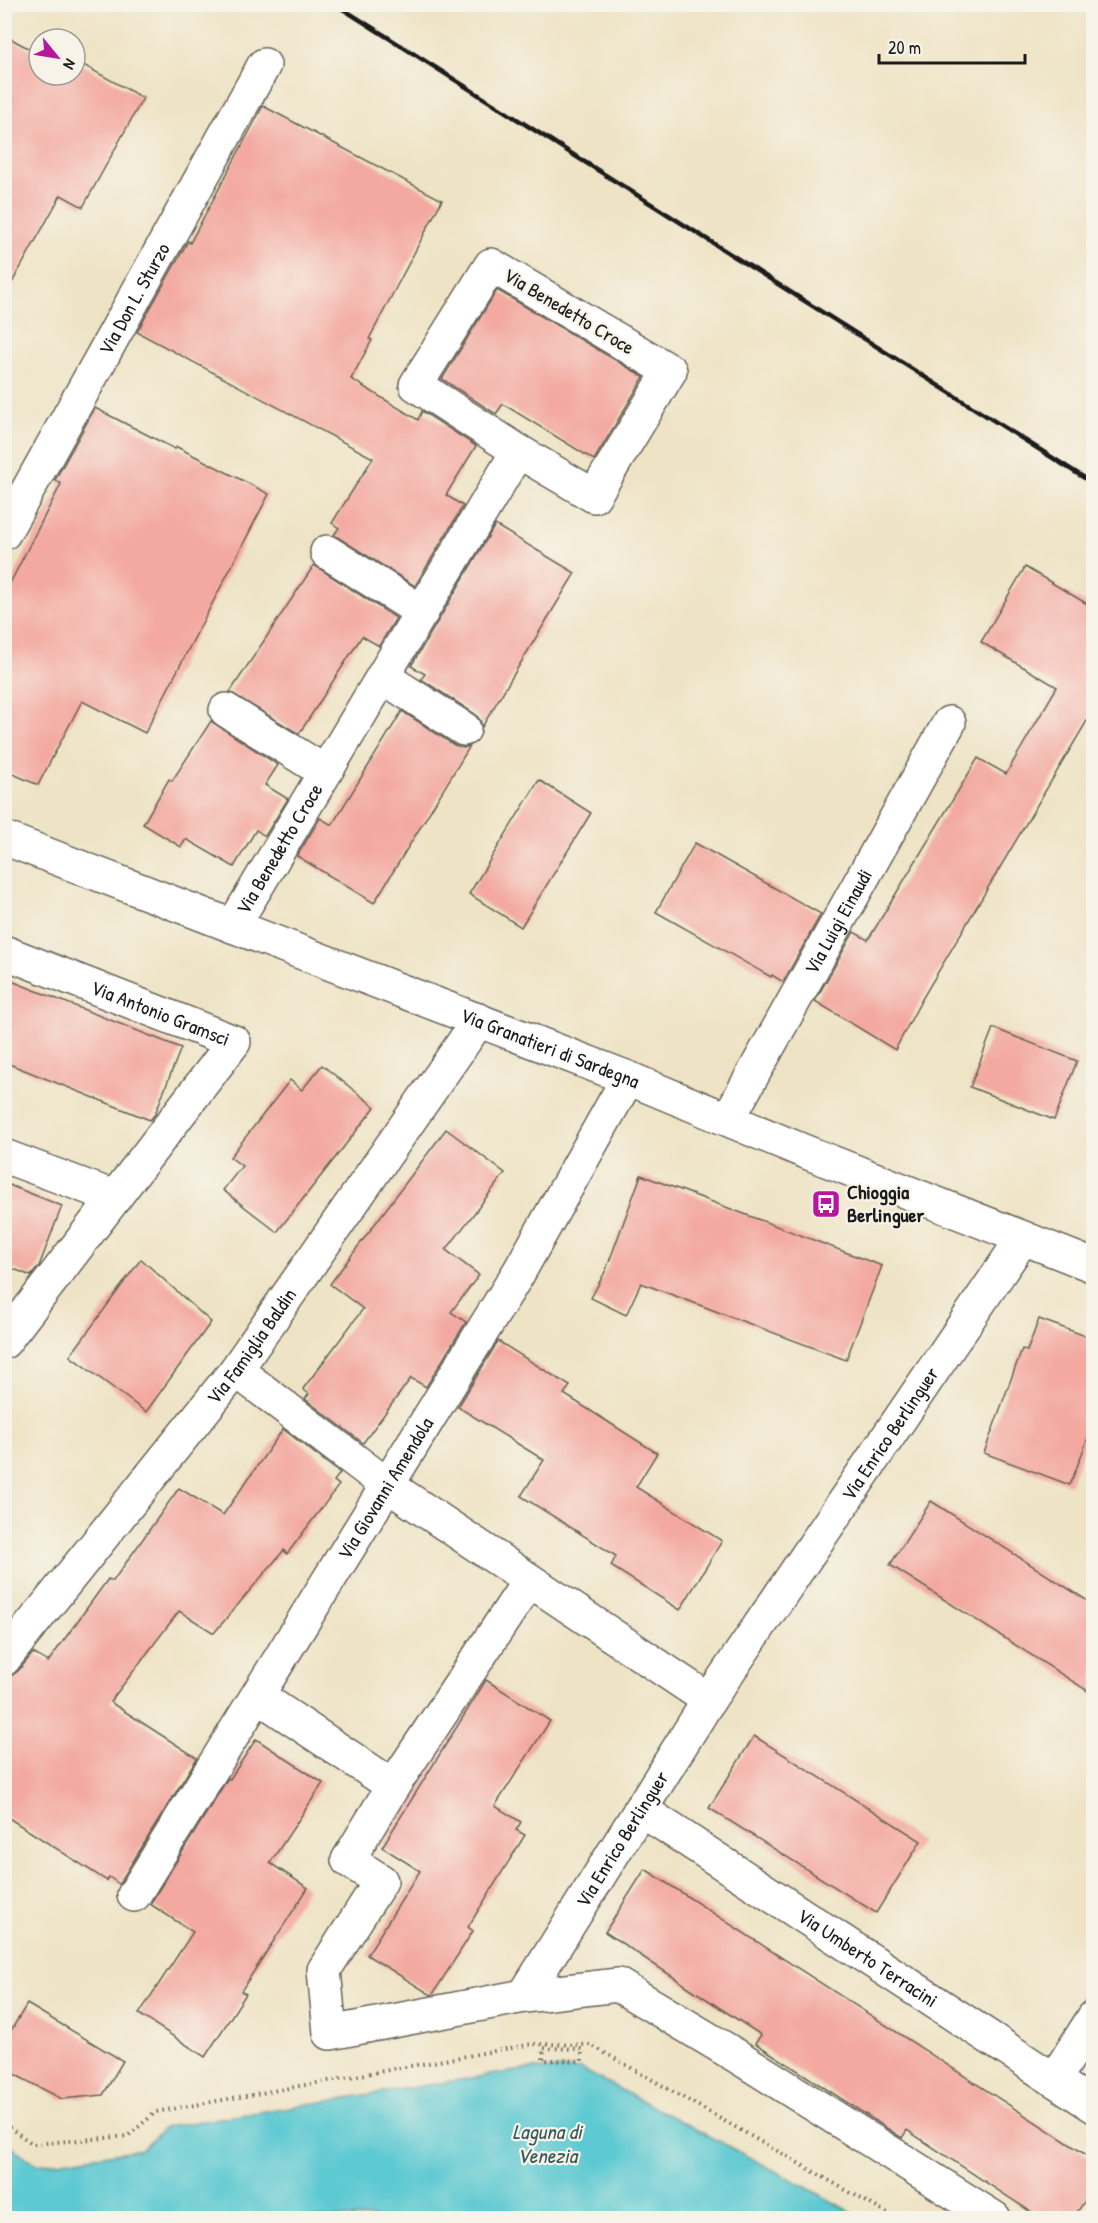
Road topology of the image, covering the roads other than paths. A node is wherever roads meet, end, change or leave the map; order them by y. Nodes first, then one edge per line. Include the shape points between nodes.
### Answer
1 (264, 65) dead end
2 (518, 451) junction
3 (4, 533) edge
4 (327, 552) dead end
5 (422, 612) junction
6 (383, 677) junction
7 (226, 710) dead end
8 (949, 723) dead end
9 (464, 729) dead end
10 (325, 772) junction
11 (4, 838) edge
12 (233, 926) junction
13 (4, 952) edge
14 (479, 1020) junction
15 (628, 1078) junction
16 (728, 1119) junction
17 (4, 1156) edge
18 (114, 1197) junction
19 (1023, 1238) junction
20 (1094, 1266) edge
21 (4, 1342) edge
22 (236, 1370) junction
23 (387, 1485) junction
24 (529, 1581) junction
25 (4, 1659) edge
26 (258, 1696) junction
27 (709, 1700) junction
28 (393, 1786) junction
29 (640, 1809) junction
30 (134, 1895) dead end
31 (524, 1996) junction
32 (1094, 2017) edge
33 (1054, 2080) junction
34 (1094, 2106) edge
35 (994, 2218) edge

1 - 3 street, Via Don L. Sturzo
2 - 2 street, Via Benedetto Croce via 594,496 670,371 492,265 416,385
2 - 5 street, Via Benedetto Croce
4 - 5 street
5 - 6 street, Via Benedetto Croce
6 - 9 street
6 - 10 street, Via Benedetto Croce
7 - 10 street, Via Benedetto Croce
8 - 16 street, Via Luigi Einaudi
10 - 12 street, Via Benedetto Croce
11 - 12 street, Via Granatieri di Sardegna
12 - 14 street, Via Granatieri di Sardegna
13 - 18 street, Via Antonio Gramsci via 234,1042
14 - 15 street, Via Granatieri di Sardegna
14 - 22 street, Via Famiglia Baldin
15 - 16 street, Via Granatieri di Sardegna
15 - 23 street, Via Giovanni Amendola via 519,1272
16 - 19 street, Via Granatieri di Sardegna
17 - 18 street
18 - 21 street, Via Antonio Gramsci
19 - 20 street, Via Granatieri di Sardegna
19 - 27 street, Via Enrico Berlinguer
22 - 23 street
22 - 25 street, Via Famiglia Baldin
23 - 24 street
23 - 26 street, Via Giovanni Amendola
24 - 27 street
24 - 28 street
26 - 28 street
26 - 30 street, Via Giovanni Amendola
27 - 29 street, Via Enrico Berlinguer
28 - 31 street via 348,1860 381,1881 324,1971 330,2033
29 - 31 street, Via Enrico Berlinguer
29 - 33 street, Via Umberto Terracini
31 - 35 street via 618,1985
32 - 33 street
33 - 34 street, Via Umberto Terracini

